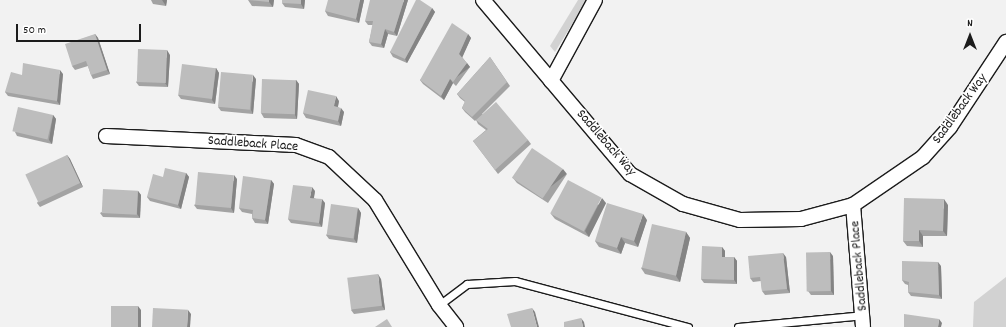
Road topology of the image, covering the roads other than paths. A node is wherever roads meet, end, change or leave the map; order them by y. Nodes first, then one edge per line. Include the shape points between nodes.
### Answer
1 (483, 0) edge
2 (595, 0) edge
3 (1006, 42) edge
4 (551, 82) junction
5 (106, 136) dead end
6 (853, 205) junction
7 (439, 305) junction
8 (864, 321) edge
9 (456, 327) edge
10 (688, 327) edge
11 (738, 327) edge

1 - 4 street, Saddleback Way
2 - 4 street
3 - 6 street, Saddleback Way via 950,127 923,157
4 - 6 street, Saddleback Way via 630,174 682,204 740,220 801,219
5 - 7 street, Saddleback Place via 296,145 330,157 375,200
6 - 8 street, Saddleback Place
7 - 9 street, Saddleback Place
7 - 10 lane via 467,284 515,281
8 - 11 lane

